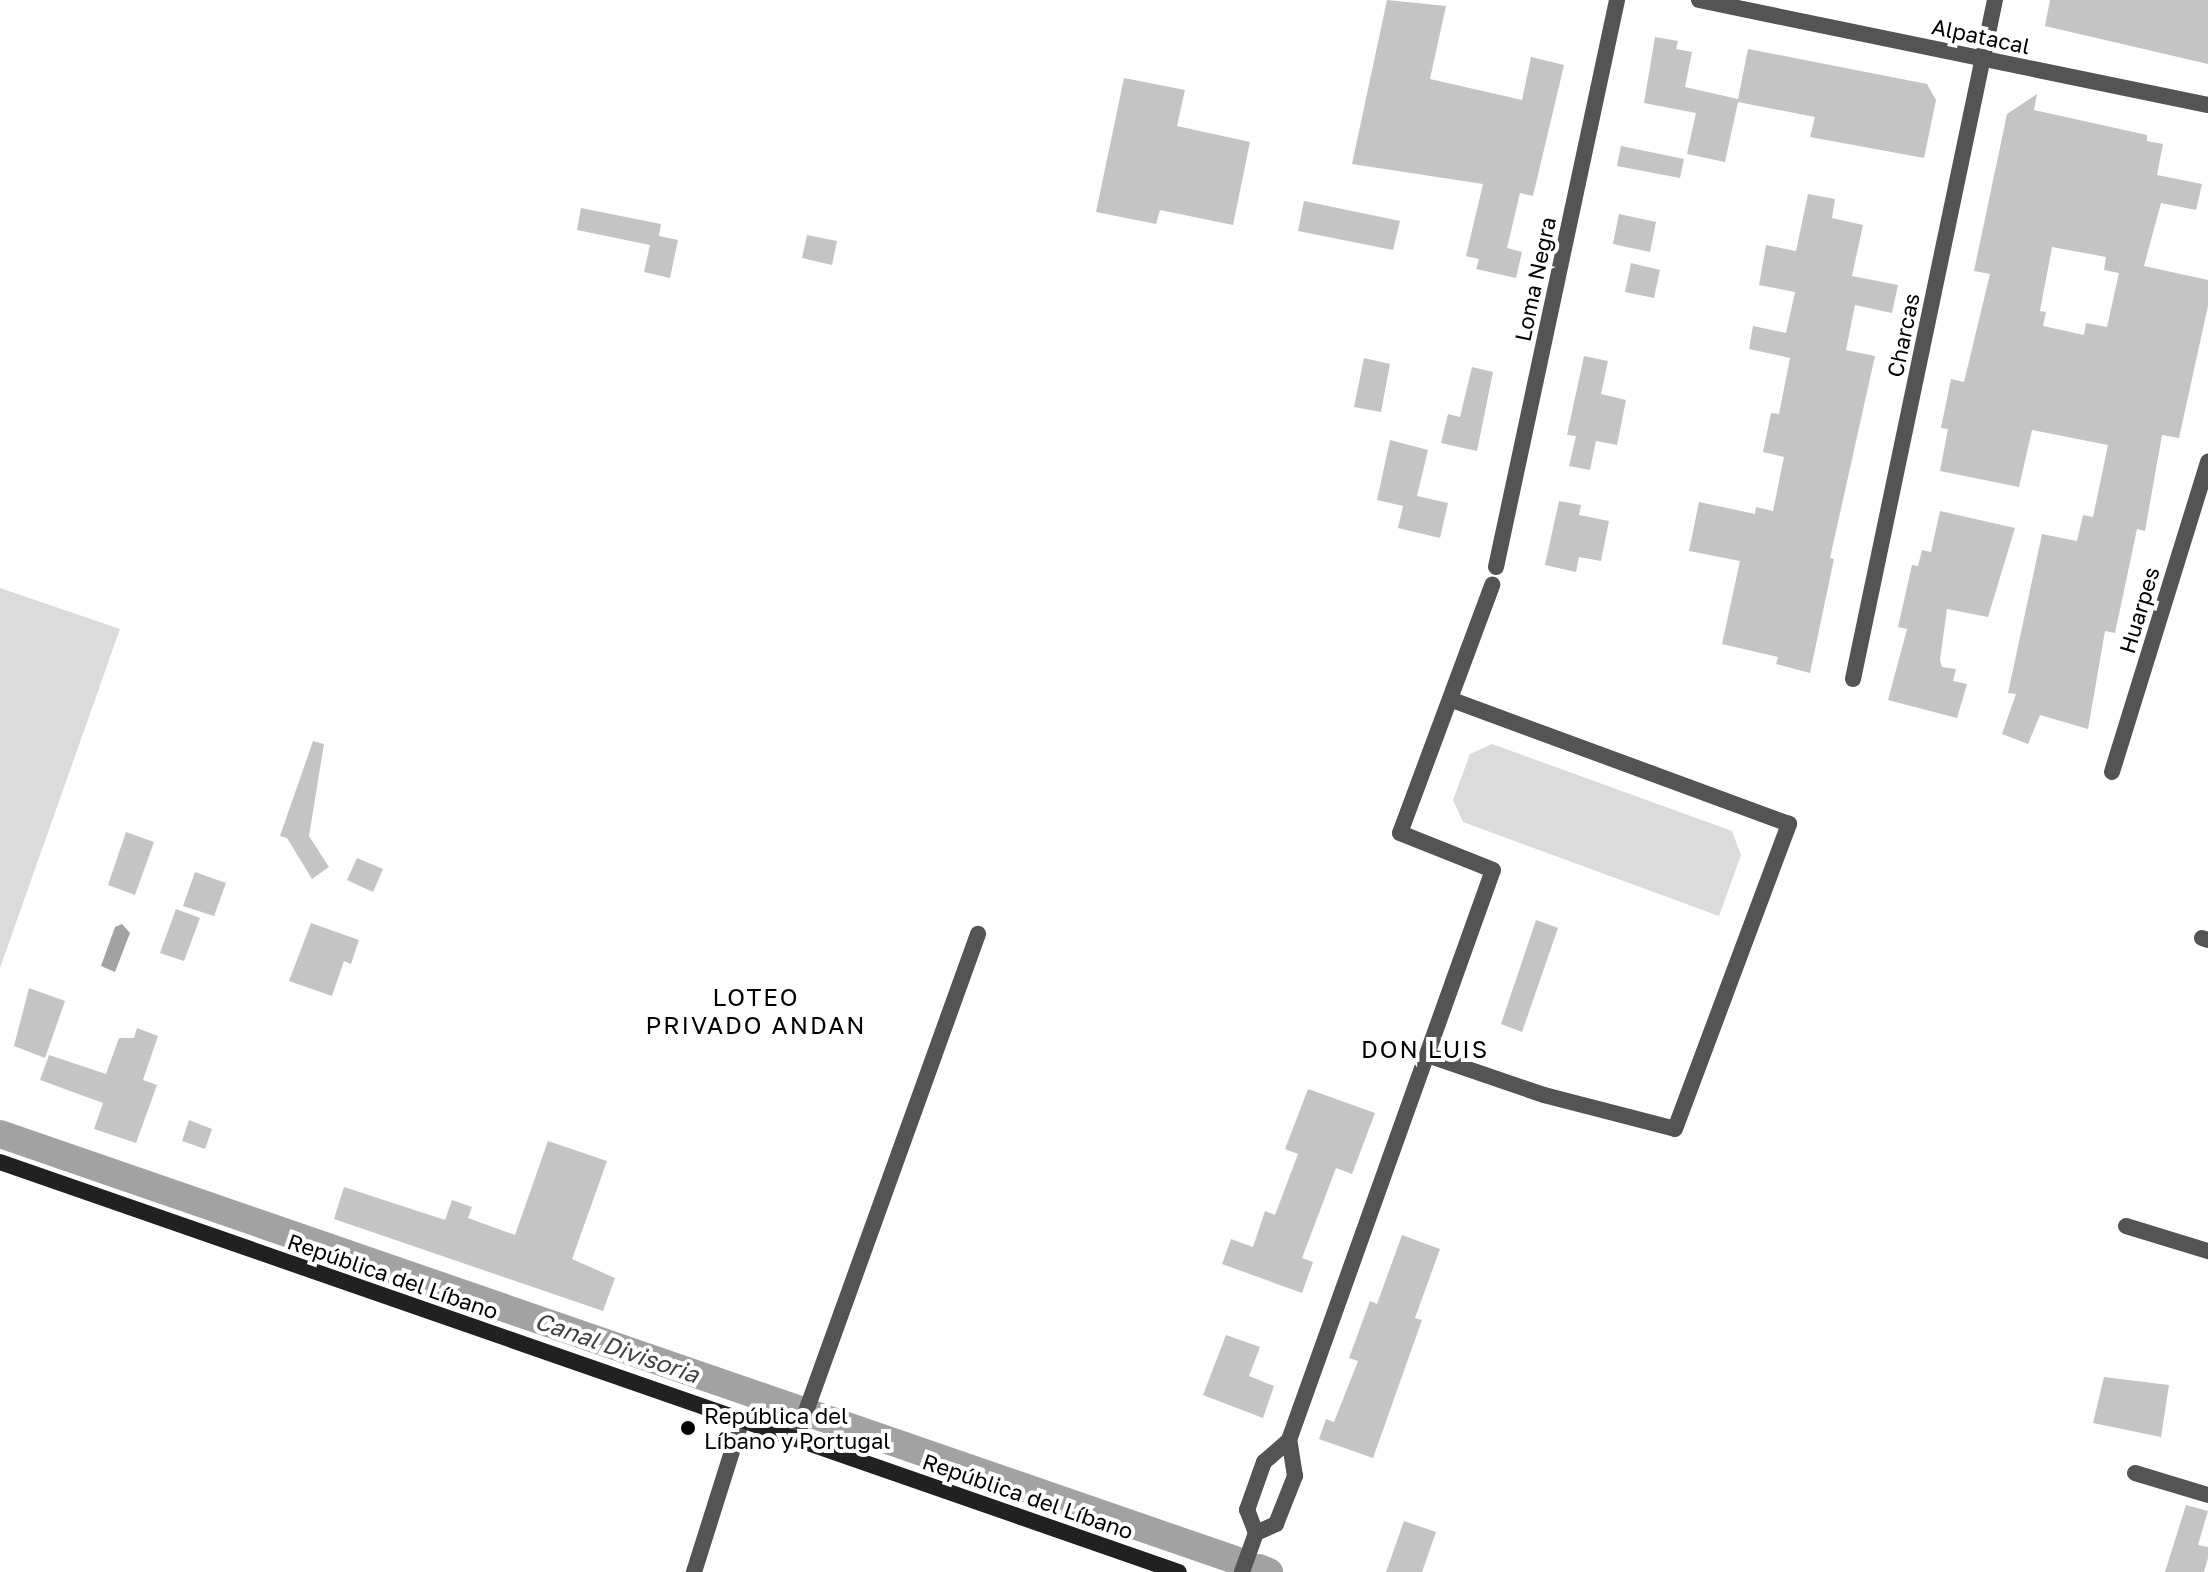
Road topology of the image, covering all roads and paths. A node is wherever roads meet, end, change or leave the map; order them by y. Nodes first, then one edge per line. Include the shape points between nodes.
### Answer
1 (1617, 0) edge
2 (1699, 0) edge
3 (1995, 0) edge
4 (1983, 58) junction
5 (2208, 105) edge
6 (2208, 461) edge
7 (1496, 567) dead end
8 (1492, 585) dead end
9 (1853, 679) dead end
10 (1450, 699) junction
11 (2112, 772) dead end
12 (978, 934) dead end
13 (1427, 1055) junction
14 (0, 1162) edge
15 (2126, 1226) dead end
16 (2208, 1251) edge
17 (742, 1420) junction
18 (796, 1439) junction
19 (1289, 1440) junction
20 (2135, 1473) dead end
21 (2208, 1495) edge
22 (1256, 1533) junction
23 (694, 1572) edge
24 (1179, 1572) edge
25 (1242, 1572) edge

1 - 7 street, Loma Negra
2 - 4 street, Alpatacal
3 - 4 street, Charcas
4 - 5 street, Alpatacal
4 - 9 street, Charcas
6 - 11 street, Huarpes
8 - 10 street
10 - 13 street via 1400,833 1493,870
10 - 13 street via 1789,824 1675,1129 1544,1095
12 - 18 street
13 - 19 street
14 - 17 main road, República del Líbano
15 - 16 street
17 - 18 main road, República del Líbano
17 - 23 street
18 - 24 main road, República del Líbano
19 - 22 street via 1264,1462 1249,1503
19 - 22 street via 1295,1476 1276,1524
20 - 21 street
22 - 25 street

